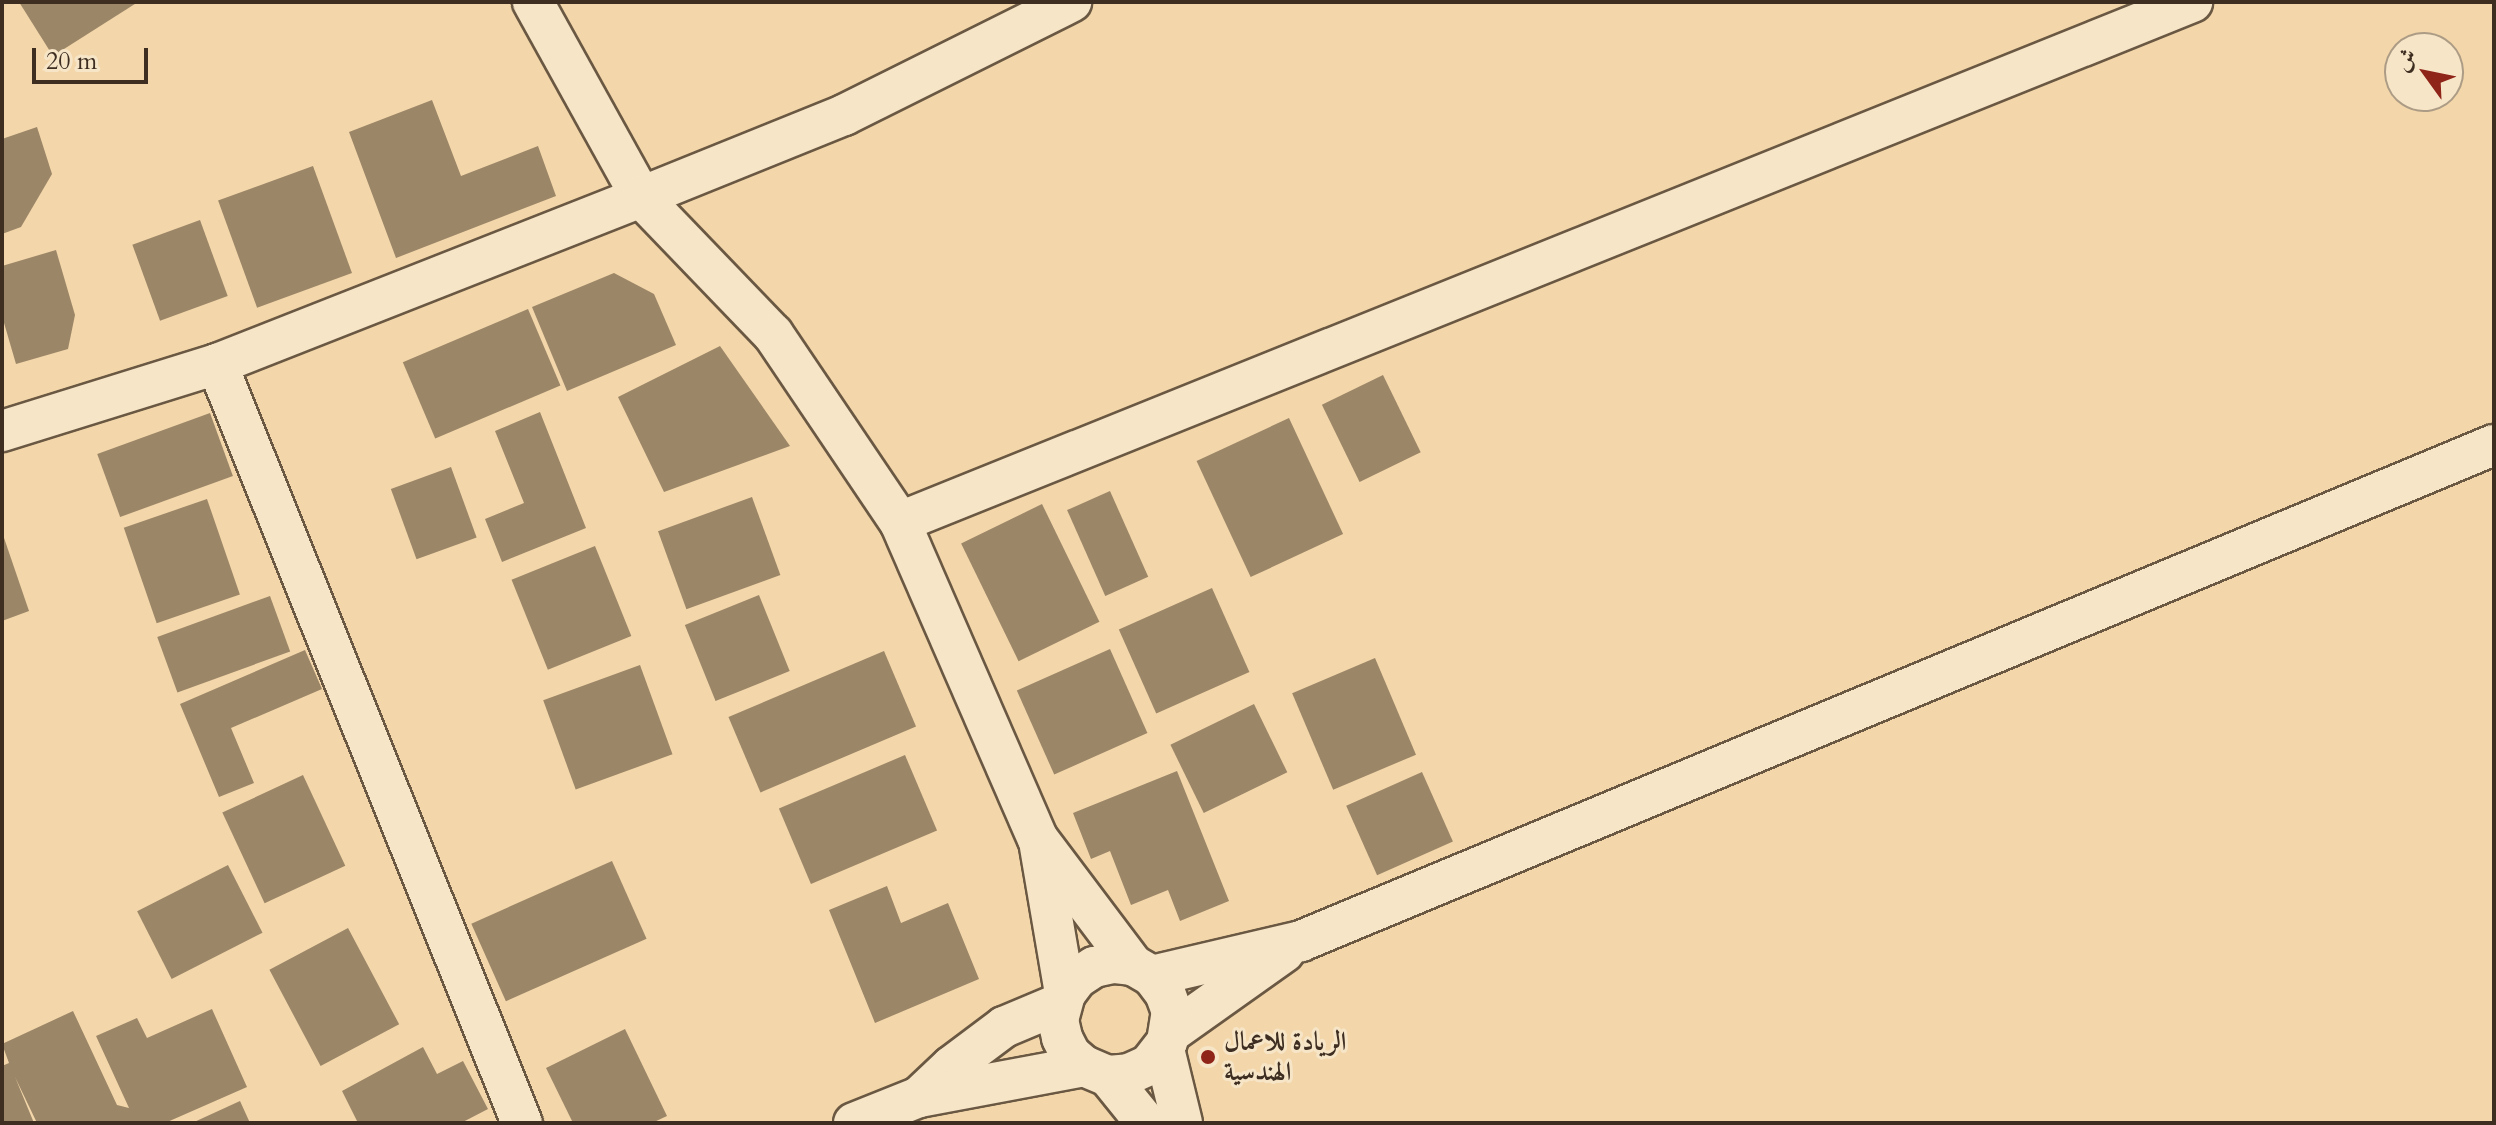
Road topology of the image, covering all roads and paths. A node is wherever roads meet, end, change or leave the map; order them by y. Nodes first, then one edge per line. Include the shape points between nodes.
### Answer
1 (533, 2) edge
2 (1071, 2) edge
3 (2192, 2) edge
4 (641, 197) junction
5 (217, 364) junction
6 (2, 431) edge
7 (2494, 445) edge
8 (900, 522) junction
9 (1038, 839) junction
10 (1301, 941) junction
11 (1143, 971) junction
12 (1063, 998) junction
13 (1167, 1041) junction
14 (1096, 1071) junction
15 (919, 1097) junction
16 (522, 1123) edge
17 (854, 1123) edge
18 (1146, 1123) edge
19 (1182, 1123) edge

1 - 4 street
2 - 4 street via 844,115
3 - 8 street
4 - 5 street
4 - 8 street via 773,334
5 - 6 street
5 - 16 street
7 - 10 street
8 - 9 street
9 - 11 street
9 - 12 street
10 - 11 street
10 - 13 street
11 - 12 street via 1113,963 1094,967 1077,978
11 - 13 street via 1165,993 1172,1012
12 - 14 street via 1058,1020 1062,1038 1070,1054
12 - 15 street via 1004,1027
13 - 14 street via 1149,1065 1129,1074
13 - 19 street
14 - 15 street
14 - 18 street
15 - 17 street

